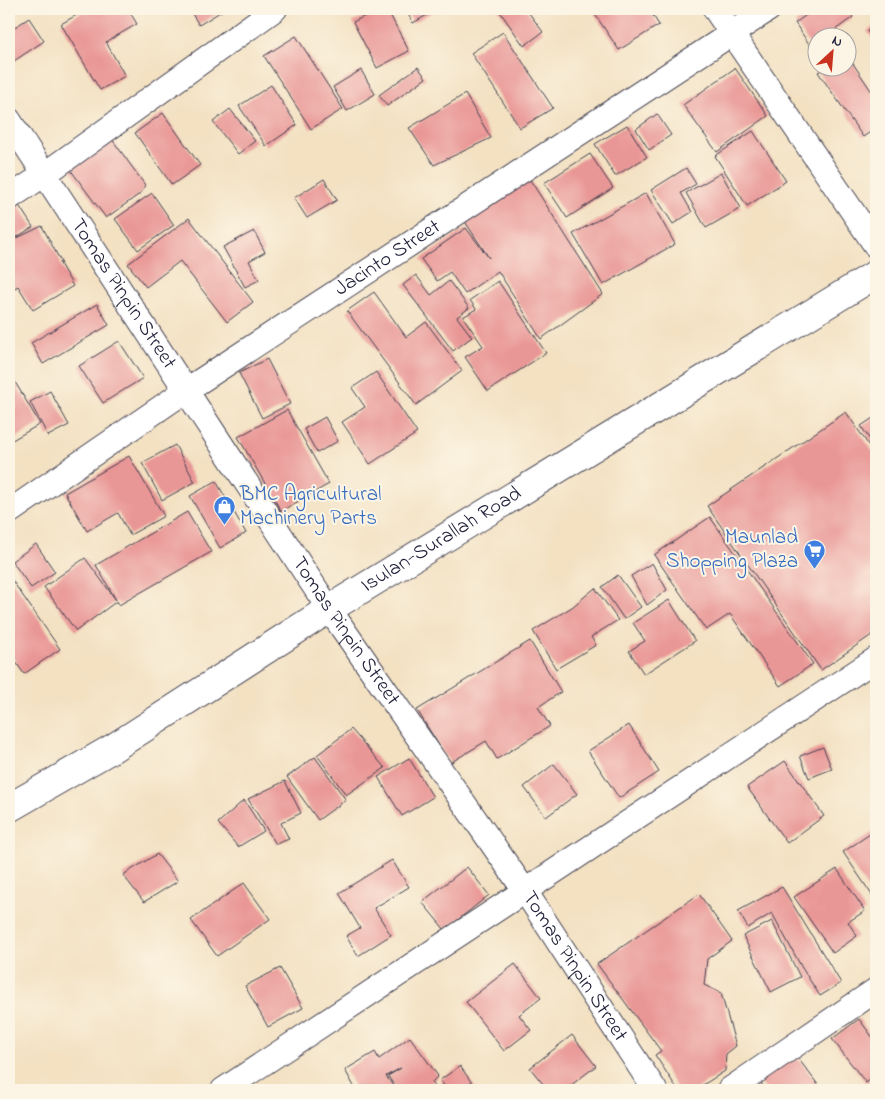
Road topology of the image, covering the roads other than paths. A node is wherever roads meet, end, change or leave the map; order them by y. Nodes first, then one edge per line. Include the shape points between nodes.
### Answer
1 (275, 9) edge
2 (715, 9) edge
3 (769, 9) edge
4 (732, 33) junction
5 (9, 120) edge
6 (45, 174) junction
7 (9, 198) edge
8 (876, 246) edge
9 (876, 274) edge
10 (185, 390) junction
11 (9, 512) edge
12 (329, 609) junction
13 (876, 659) edge
14 (9, 808) edge
15 (525, 891) junction
16 (876, 990) edge
17 (223, 1090) edge
18 (656, 1090) edge
19 (729, 1090) edge

1 - 6 street
2 - 4 street
3 - 4 street, Jacinto Street
4 - 8 street
4 - 10 street, Jacinto Street
5 - 6 street, Tomas Pinpin Street
6 - 7 street
6 - 10 street, Tomas Pinpin Street
9 - 12 highway, Isulan-Surallah Road
10 - 11 street, Jacinto Street
10 - 12 street, Tomas Pinpin Street
12 - 14 highway, Isulan-Surallah Road via 113,748
12 - 15 street, Tomas Pinpin Street
13 - 15 street
15 - 17 street
15 - 18 street, Tomas Pinpin Street
16 - 19 street

